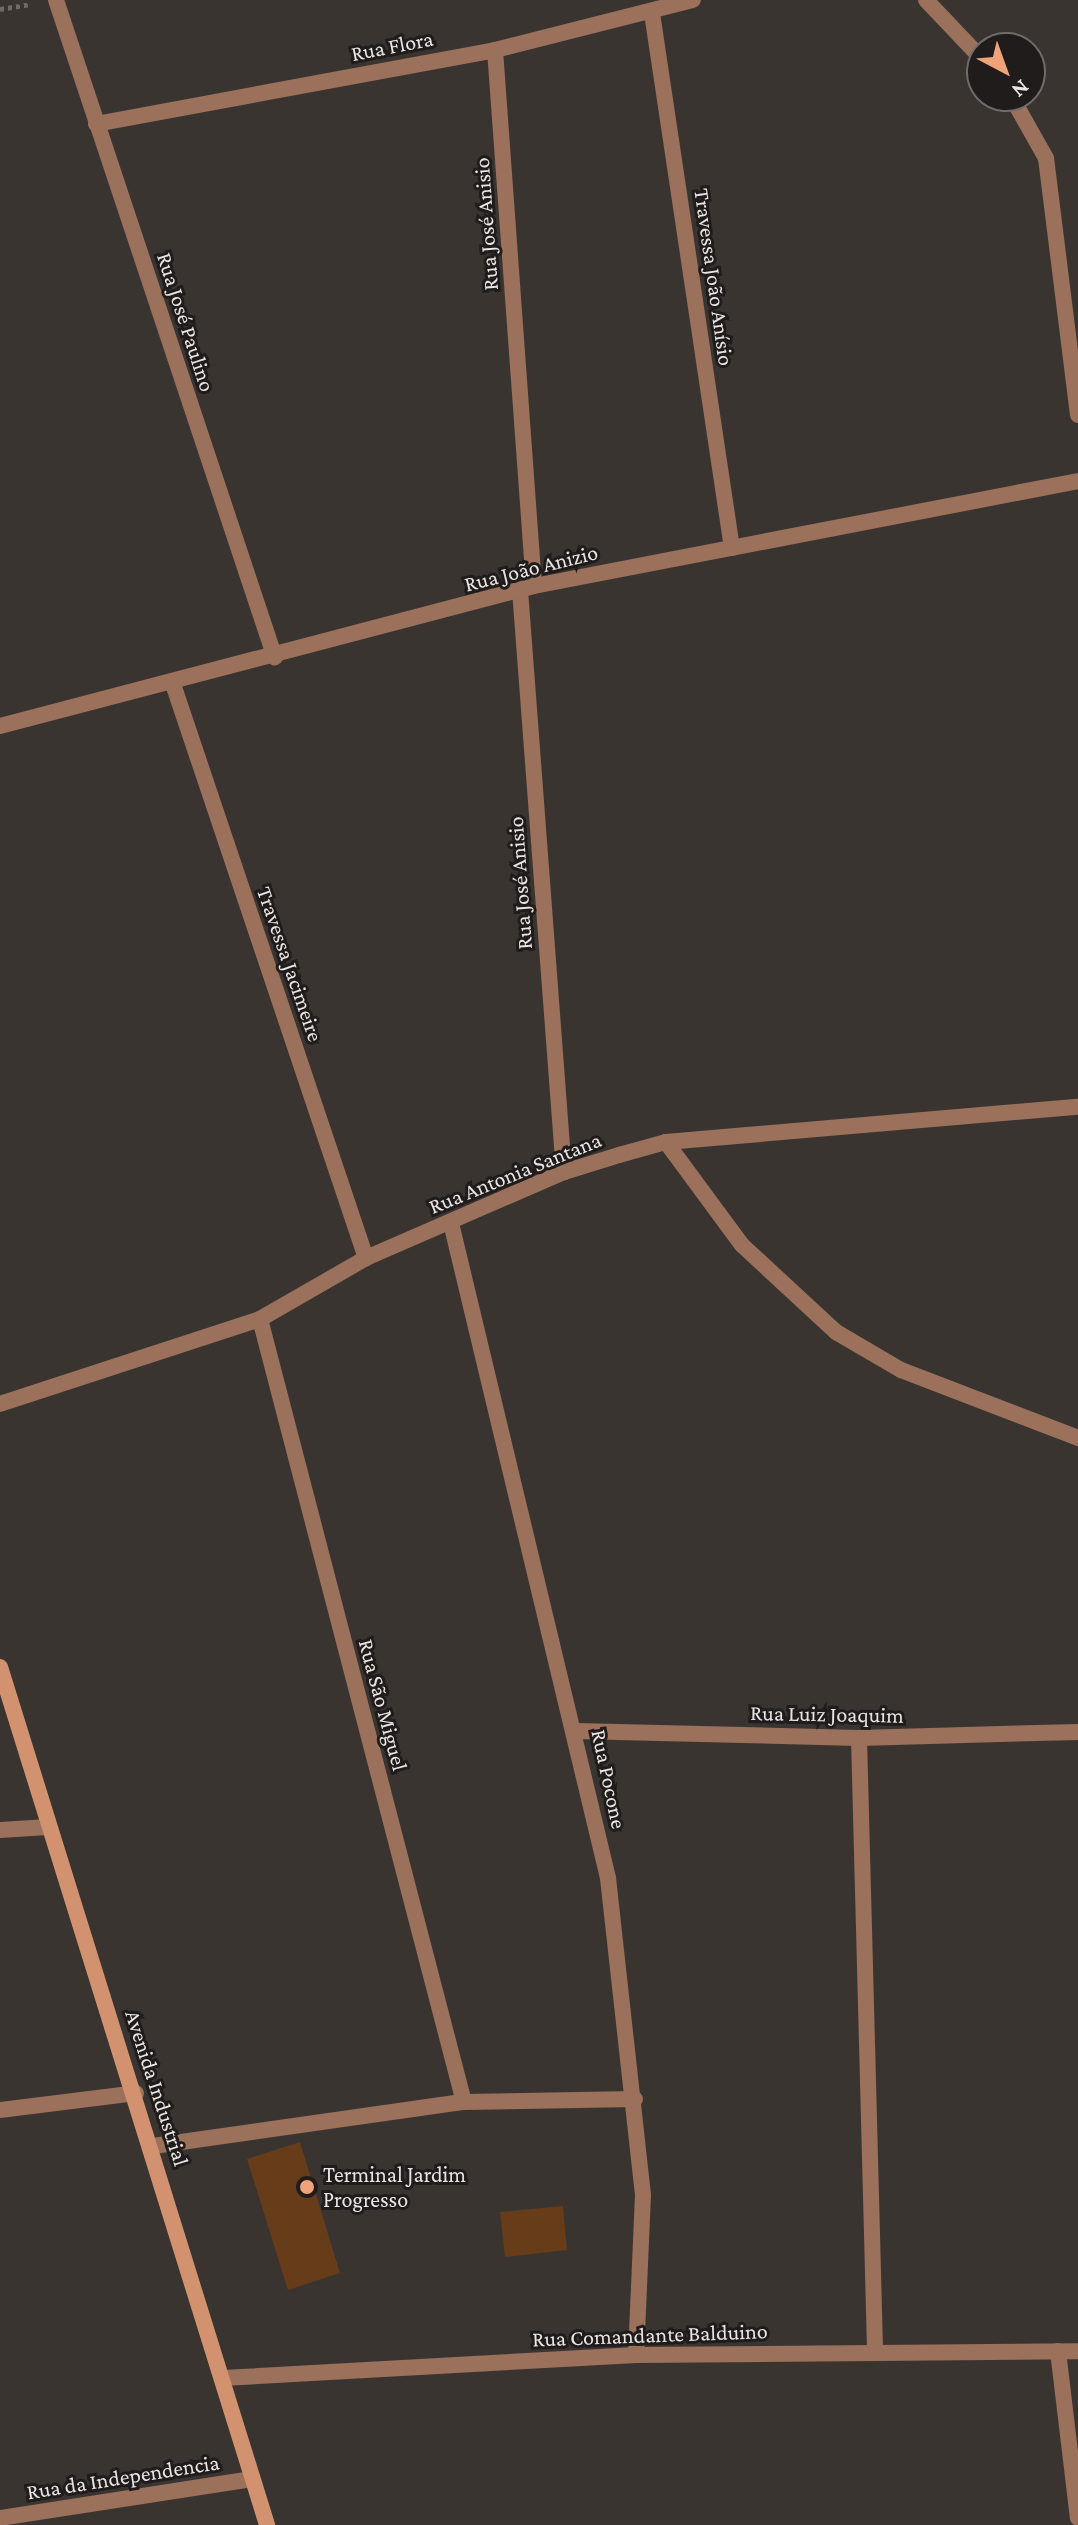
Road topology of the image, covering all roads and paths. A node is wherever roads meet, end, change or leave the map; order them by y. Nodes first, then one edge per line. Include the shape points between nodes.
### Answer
1 (56, 0) edge
2 (693, 0) edge
3 (926, 0) edge
4 (652, 13) junction
5 (966, 42) edge
6 (495, 50) junction
7 (1020, 112) edge
8 (96, 124) junction
9 (1078, 415) edge
10 (1078, 481) edge
11 (732, 548) junction
12 (527, 588) junction
13 (275, 658) junction
14 (173, 684) junction
15 (0, 726) edge
16 (1078, 1107) edge
17 (666, 1142) junction
18 (564, 1172) junction
19 (451, 1223) junction
20 (366, 1258) junction
21 (260, 1319) junction
22 (0, 1404) edge
23 (1078, 1438) edge
24 (0, 1667) edge
25 (576, 1731) junction
26 (1078, 1732) edge
27 (859, 1738) junction
28 (48, 1827) junction
29 (0, 1830) edge
30 (136, 2093) junction
31 (635, 2099) junction
32 (464, 2102) junction
33 (0, 2110) edge
34 (153, 2146) junction
35 (875, 2350) junction
36 (1058, 2351) junction
37 (1078, 2351) edge
38 (636, 2355) junction
39 (223, 2378) junction
40 (252, 2479) junction
41 (0, 2518) edge
42 (1078, 2518) edge
43 (267, 2525) edge

1 - 8 street, Rua José Paulino
2 - 4 street, Rua Flora
3 - 5 street
4 - 6 street, Rua Flora
4 - 11 street, Travessa João Anísio
6 - 8 street, Rua Flora
6 - 12 street, Rua José Anisio
7 - 9 street via 1046,158
8 - 13 street, Rua José Paulino
10 - 11 street, Rua João Anizio
11 - 12 street, Rua João Anizio
12 - 13 street, Rua João Anizio
12 - 18 street, Rua José Anisio
13 - 14 street, Rua João Anizio
14 - 15 street, Rua João Anizio
14 - 20 street, Travessa Jacimeire
16 - 17 street, Rua Antonia Santana
17 - 18 street, Rua Antonia Santana
17 - 23 street via 742,1245 836,1332 901,1370
18 - 19 street, Rua Antonia Santana
19 - 20 street, Rua Antonia Santana
19 - 25 street, Rua Pocone
20 - 21 street, Rua Antonia Santana
21 - 22 street, Rua Antonia Santana
21 - 32 street, Rua São Miguel
24 - 28 street, Avenida Industrial
25 - 27 street, Rua Luiz Joaquim
25 - 31 street, Rua Pocone via 608,1878
26 - 27 street, Rua Luiz Joaquim
27 - 35 street
28 - 29 street
28 - 30 street, Avenida Industrial
30 - 33 street
30 - 34 street, Avenida Industrial
31 - 32 street
31 - 38 street, Rua Pocone via 635,2162 644,2214
32 - 34 street
34 - 39 street, Avenida Industrial
35 - 36 street, Rua Comandante Balduino
35 - 38 street, Rua Comandante Balduino
36 - 37 street, Rua Comandante Balduino
36 - 42 street
38 - 39 street, Rua Comandante Balduino
39 - 40 street, Avenida Industrial
40 - 41 street, Rua da Independencia
40 - 43 street, Avenida Industrial

